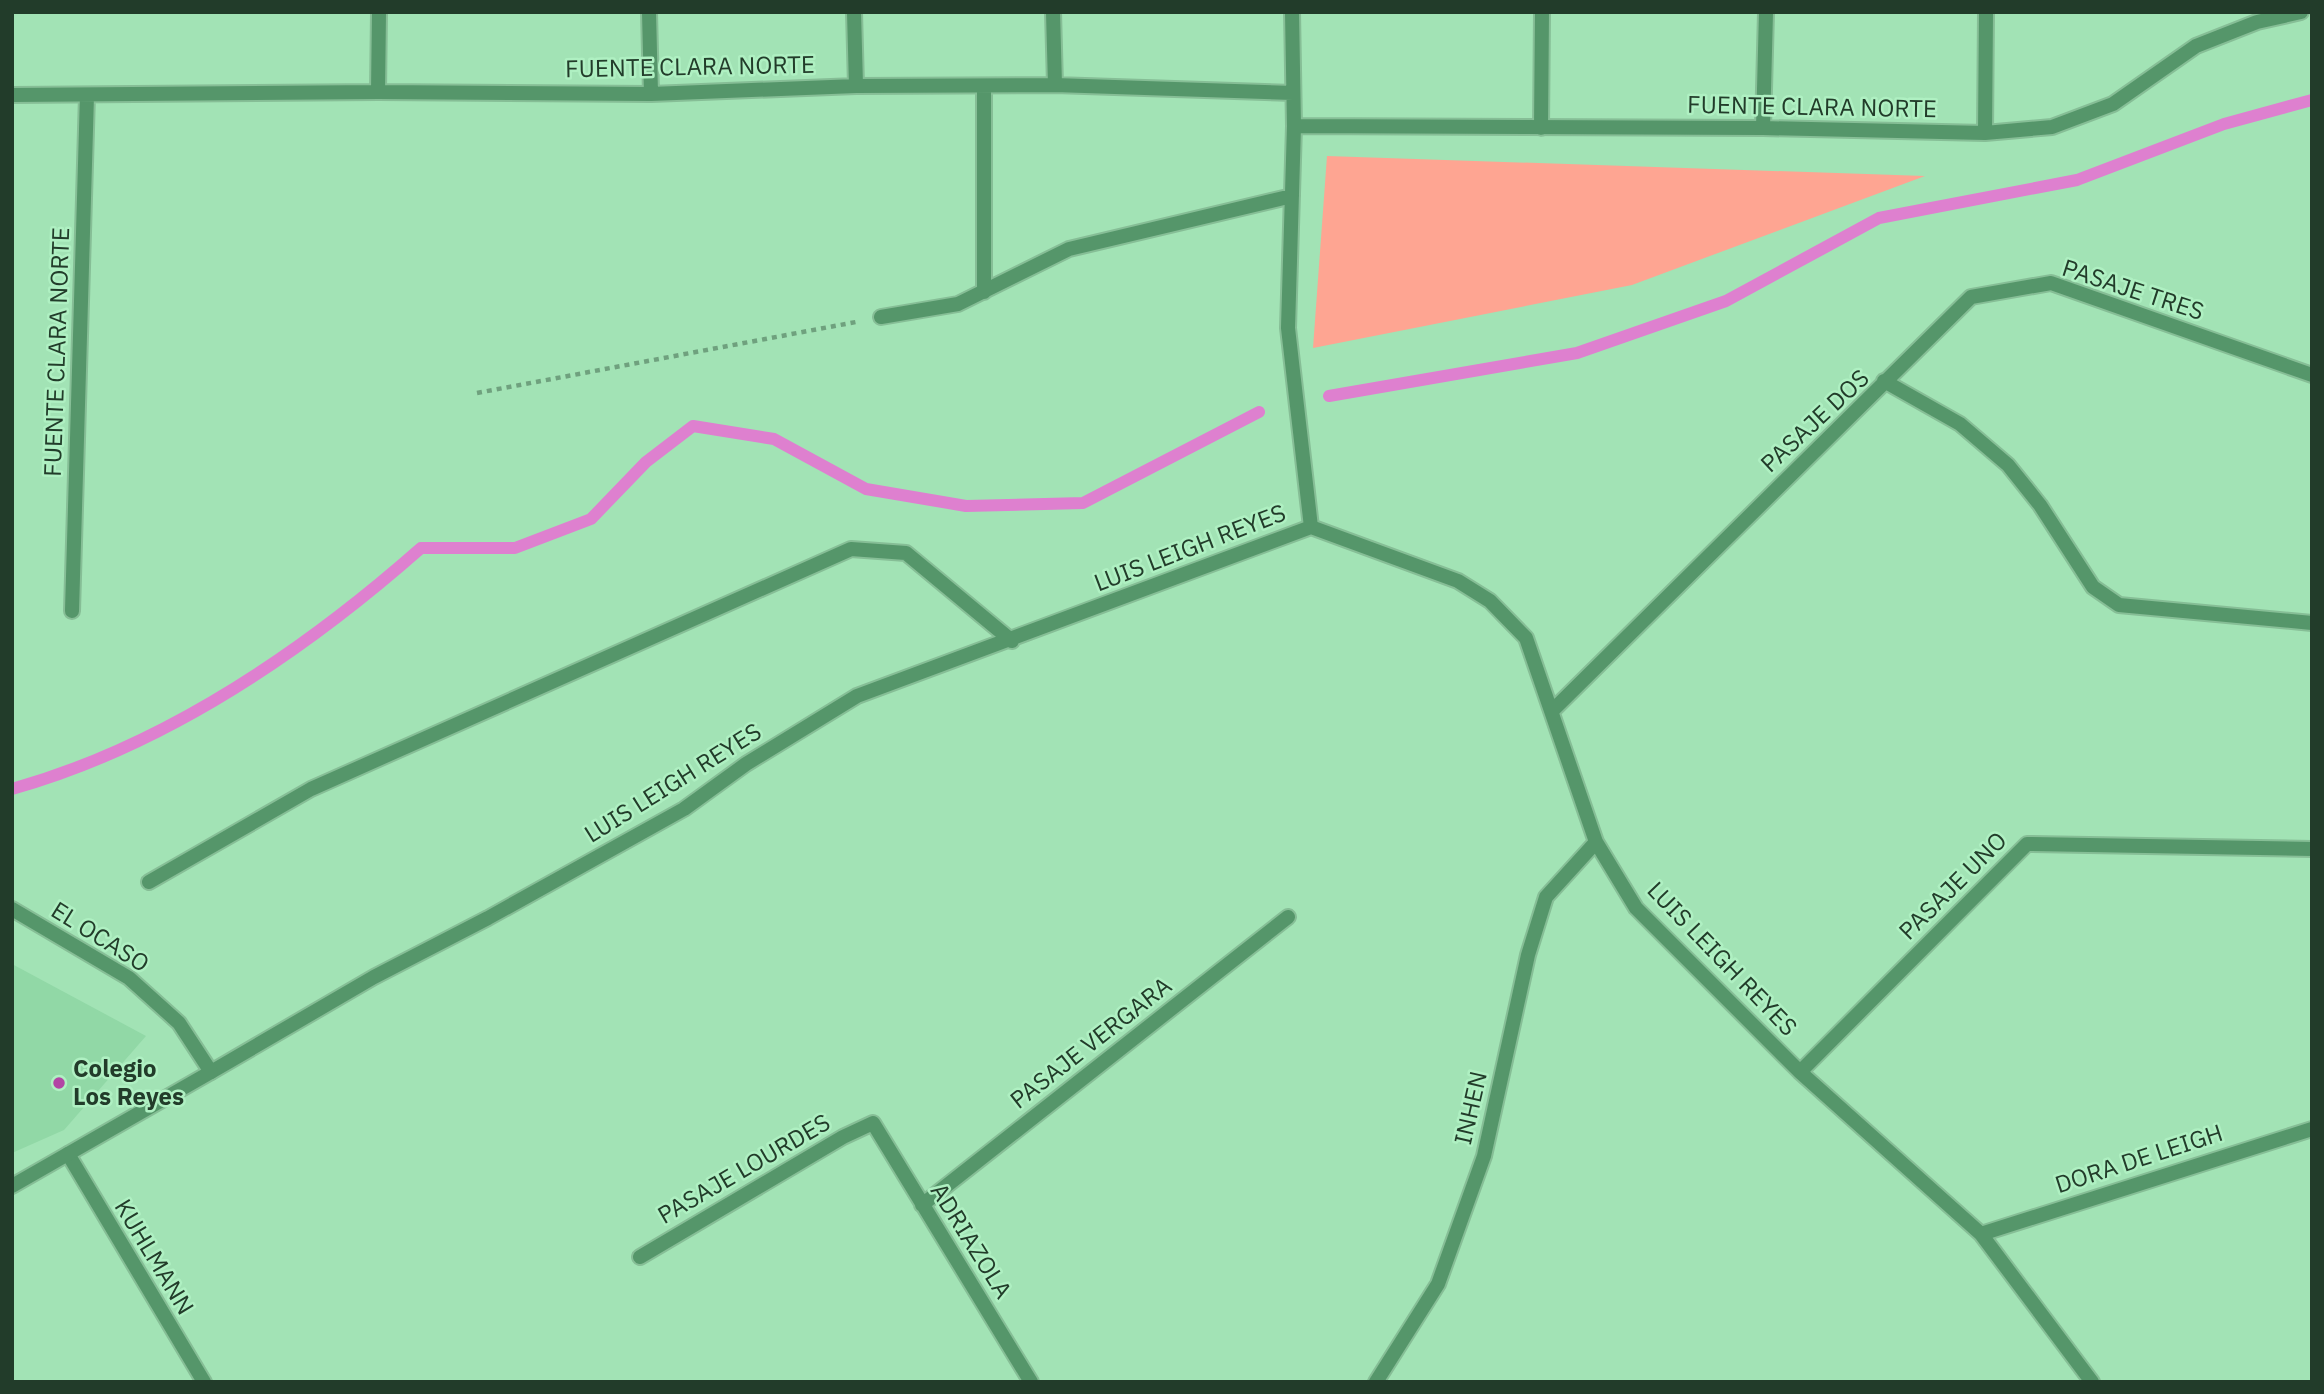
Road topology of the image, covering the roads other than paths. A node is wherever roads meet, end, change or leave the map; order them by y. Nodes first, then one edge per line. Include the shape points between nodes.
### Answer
1 (379, 12) edge
2 (649, 12) edge
3 (854, 12) edge
4 (1053, 12) edge
5 (1293, 12) edge
6 (1542, 12) edge
7 (1766, 12) edge
8 (1986, 12) edge
9 (2301, 12) edge
10 (2253, 17) edge
11 (1055, 85) junction
12 (856, 86) junction
13 (984, 86) junction
14 (378, 92) junction
15 (1293, 93) junction
16 (651, 94) junction
17 (12, 95) edge
18 (87, 95) junction
19 (1294, 126) junction
20 (1541, 128) junction
21 (1763, 128) junction
22 (1985, 133) junction
23 (1292, 196) junction
24 (984, 292) junction
25 (881, 317) road end
26 (2312, 375) edge
27 (1884, 381) junction
28 (1311, 527) junction
29 (72, 611) dead end
30 (2312, 623) edge
31 (1012, 641) junction
32 (1553, 710) junction
33 (1596, 842) junction
34 (2312, 849) edge
35 (149, 882) dead end
36 (12, 909) edge
37 (1288, 917) dead end
38 (211, 1072) junction
39 (1800, 1072) junction
40 (873, 1124) joint
41 (2312, 1129) edge
42 (68, 1154) junction
43 (12, 1186) edge
44 (922, 1205) junction
45 (1981, 1234) junction
46 (640, 1256) dead end
47 (204, 1382) edge
48 (1031, 1382) edge
49 (1376, 1382) edge
50 (2092, 1382) edge

1 - 14 street
2 - 16 street
3 - 12 street
4 - 11 street
5 - 15 street
6 - 20 street
7 - 21 street
8 - 22 street
9 - 10 street, FUENTE CLARA NORTE
10 - 22 street, FUENTE CLARA NORTE via 2196,46 2113,104 2052,127
11 - 13 street, FUENTE CLARA NORTE
11 - 15 street, FUENTE CLARA NORTE
12 - 13 street, FUENTE CLARA NORTE
12 - 16 street, FUENTE CLARA NORTE
13 - 24 street
14 - 16 street, FUENTE CLARA NORTE
14 - 18 street, FUENTE CLARA NORTE
15 - 19 street
17 - 18 street, FUENTE CLARA NORTE
18 - 29 street, FUENTE CLARA NORTE
19 - 20 street, FUENTE CLARA NORTE
19 - 23 street
20 - 21 street, FUENTE CLARA NORTE
21 - 22 street, FUENTE CLARA NORTE
23 - 24 street via 1069,249
23 - 28 street via 1288,328
24 - 25 street via 958,304
26 - 27 street, PASAJE TRES via 2051,283 1971,297
27 - 30 street, PASAJE DOS via 1960,424 2008,466 2040,505 2093,587 2119,605
27 - 32 street, PASAJE DOS
28 - 31 street, LUIS LEIGH REYES
28 - 32 street, LUIS LEIGH REYES via 1458,581 1490,601 1526,638
31 - 35 street via 906,554 851,549 311,789
31 - 38 street, LUIS LEIGH REYES via 857,696 684,808 374,977
32 - 33 street, LUIS LEIGH REYES
33 - 39 street, LUIS LEIGH REYES via 1636,908
33 - 49 street, INHEN via 1546,897 1528,955 1485,1156 1438,1284
34 - 39 street, PASAJE UNO via 2026,844
36 - 38 street, EL OCASO via 129,978 180,1023
37 - 44 street, PASAJE VERGARA
38 - 42 street, LUIS LEIGH REYES
39 - 45 street, LUIS LEIGH REYES
40 - 44 street, ADRIAZOLA
40 - 46 street, PASAJE LOURDES
41 - 45 street, DORA DE LEIGH
42 - 43 street
42 - 47 street, KUHLMANN
44 - 48 street, ADRIAZOLA
45 - 50 street, LUIS LEIGH REYES

